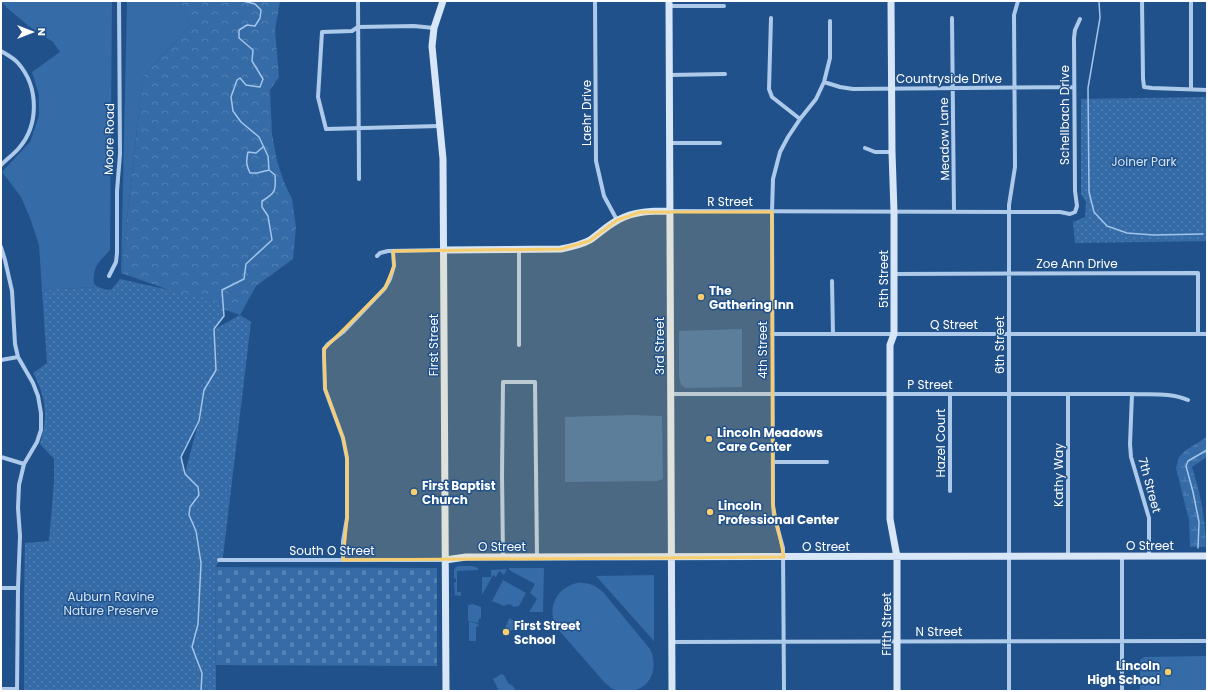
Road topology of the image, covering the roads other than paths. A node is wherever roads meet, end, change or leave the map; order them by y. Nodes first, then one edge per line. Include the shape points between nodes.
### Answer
1 (119, 1) edge
2 (358, 1) edge
3 (442, 1) edge
4 (595, 1) edge
5 (891, 1) edge
6 (1018, 1) edge
7 (1142, 1) edge
8 (1191, 1) edge
9 (669, 4) edge
10 (724, 6) dead end
11 (771, 18) dead end
12 (952, 18) dead end
13 (1080, 19) dead end
14 (830, 22) dead end
15 (358, 27) junction
16 (434, 28) junction
17 (1, 50) edge
18 (725, 74) dead end
19 (669, 75) junction
20 (824, 82) junction
21 (1014, 87) junction
22 (1074, 87) junction
23 (891, 88) junction
24 (953, 88) junction
25 (1191, 89) junction
26 (1207, 90) edge
27 (800, 118) junction
28 (439, 126) junction
29 (358, 128) junction
30 (669, 143) junction
31 (720, 143) dead end
32 (865, 148) dead end
33 (892, 152) junction
34 (1, 165) edge
35 (358, 179) dead end
36 (670, 211) junction
37 (772, 212) junction
38 (894, 212) junction
39 (954, 212) junction
40 (1009, 212) junction
41 (1075, 212) joint
42 (617, 220) junction
43 (1, 247) edge
44 (444, 250) junction
45 (519, 250) junction
46 (393, 251) junction
47 (377, 256) dead end
48 (894, 274) junction
49 (1009, 274) junction
50 (109, 276) dead end
51 (832, 281) dead end
52 (772, 334) junction
53 (833, 334) junction
54 (894, 334) junction
55 (1009, 334) junction
56 (1198, 334) junction
57 (1207, 334) edge
58 (519, 345) dead end
59 (18, 357) junction
60 (1, 360) edge
61 (671, 394) junction
62 (773, 394) junction
63 (890, 394) junction
64 (950, 394) junction
65 (1009, 394) junction
66 (1068, 394) junction
67 (1132, 394) junction
68 (1188, 400) dead end
69 (1, 457) edge
70 (773, 462) junction
71 (827, 462) dead end
72 (24, 464) junction
73 (950, 491) dead end
74 (1149, 556) junction
75 (1207, 556) edge
76 (504, 557) junction
77 (537, 557) junction
78 (672, 557) junction
79 (784, 557) junction
80 (897, 557) junction
81 (1010, 557) junction
82 (1068, 557) junction
83 (1122, 557) junction
84 (219, 560) dead end
85 (343, 560) junction
86 (445, 560) junction
87 (1, 588) edge
88 (18, 588) junction
89 (1122, 641) junction
90 (1207, 641) edge
91 (672, 642) junction
92 (784, 642) junction
93 (897, 642) junction
94 (1010, 642) junction
95 (1, 689) edge
96 (17, 690) edge
97 (446, 691) edge
98 (672, 691) edge
99 (784, 691) edge
100 (897, 691) edge
101 (1009, 691) edge
102 (1122, 691) edge

1 - 50 street, Moore Road via 120,154 117,253 116,262
2 - 15 street
3 - 16 street, First Street
4 - 42 street, Laehr Drive via 596,161 604,196
5 - 23 street, 5th Street
6 - 21 street, 6th Street via 1014,15
7 - 25 street via 1144,87
8 - 25 street
9 - 10 street
9 - 19 street, 3rd Street
11 - 27 street via 769,89 772,97
12 - 24 street, Meadow Lane
13 - 22 street, Schellbach Drive via 1074,38
14 - 20 street, 4th Street via 830,58
15 - 16 street
15 - 29 street
15 - 29 street via 352,31 322,32 318,97 326,130
16 - 28 street, First Street via 432,59
17 - 34 street via 18,63 26,76 33,94 34,109 32,124 26,137 19,148
18 - 19 street
19 - 30 street, 3rd Street
20 - 23 street, Countryside Drive via 853,89
20 - 27 street, 4th Street via 816,99
21 - 22 street, Countryside Drive
21 - 24 street, Countryside Drive
21 - 40 street, 6th Street via 1015,167
22 - 41 street, Schellbach Drive via 1077,206
23 - 24 street, Countryside Drive
23 - 33 street, 5th Street
24 - 39 street, Meadow Lane
25 - 26 street
27 - 37 street, 4th Street via 780,152 773,179
28 - 29 street
28 - 44 street, First Street via 443,159
29 - 35 street
30 - 31 street
30 - 36 street, 3rd Street
32 - 33 street via 875,152
33 - 38 street, 5th Street
36 - 37 street, R Street
36 - 42 street, R Street via 640,212
36 - 61 street, 3rd Street
37 - 38 street, R Street
37 - 52 street, 4th Street
38 - 39 street, R Street
38 - 48 street, 5th Street
39 - 40 street, R Street
40 - 41 street, R Street
40 - 49 street, 6th Street
42 - 45 street, R Street via 589,241 575,247
43 - 59 street via 12,291
44 - 45 street, R Street
44 - 46 street, R Street
44 - 86 street, First Street
45 - 58 street
46 - 47 street, R Street via 383,252
46 - 85 street via 394,266 385,288 324,349 325,389 343,438 347,458 347,518
48 - 49 street, Zoe Ann Drive
48 - 54 street, 5th Street
49 - 55 street, 6th Street
49 - 56 street, Zoe Ann Drive via 1198,273
51 - 53 street
52 - 53 street, Q Street
52 - 62 street, 4th Street
53 - 54 street, Q Street
54 - 55 street, Q Street
54 - 63 street, 5th Street via 890,345
55 - 56 street, Q Street
55 - 65 street, 6th Street
56 - 57 street, Q Street
59 - 60 street
59 - 72 street via 33,383 41,413 41,430
61 - 62 street, P Street
61 - 78 street, 3rd Street
62 - 63 street, P Street
62 - 70 street, 4th Street
63 - 64 street, P Street
63 - 80 street, 5th Street via 890,519
64 - 65 street, P Street
64 - 73 street, Hazel Court
65 - 66 street, P Street
65 - 81 street, 6th Street
66 - 67 street, P Street
66 - 82 street, Kathy Way
67 - 68 street, P Street via 1179,396
67 - 74 street, 7th Street via 1130,444 1149,518
69 - 72 street
70 - 71 street
70 - 79 street, 4th Street via 774,514
72 - 88 street via 18,500
74 - 75 street, O Street
74 - 83 street, O Street
76 - 77 street, O Street
76 - 77 street via 504,382 535,382
76 - 86 street, O Street
77 - 78 street, O Street
78 - 79 street, O Street
78 - 91 street, 3rd Street
79 - 80 street, O Street
79 - 92 street, 4th Street
80 - 81 street, O Street
80 - 93 street, Fifth Street
81 - 82 street, O Street
81 - 94 street, 6th Street
82 - 83 street, O Street
83 - 89 street
84 - 85 street, South O Street
85 - 86 street, South O Street
86 - 97 street, First Street
87 - 88 street
88 - 96 street
89 - 90 street, N Street
89 - 94 street, N Street
89 - 102 street
91 - 92 street, N Street
91 - 98 street, 3rd Street
92 - 93 street, N Street
92 - 99 street, 4th Street
93 - 94 street, N Street
93 - 100 street, Fifth Street
94 - 101 street, 6th Street
95 - 96 street

